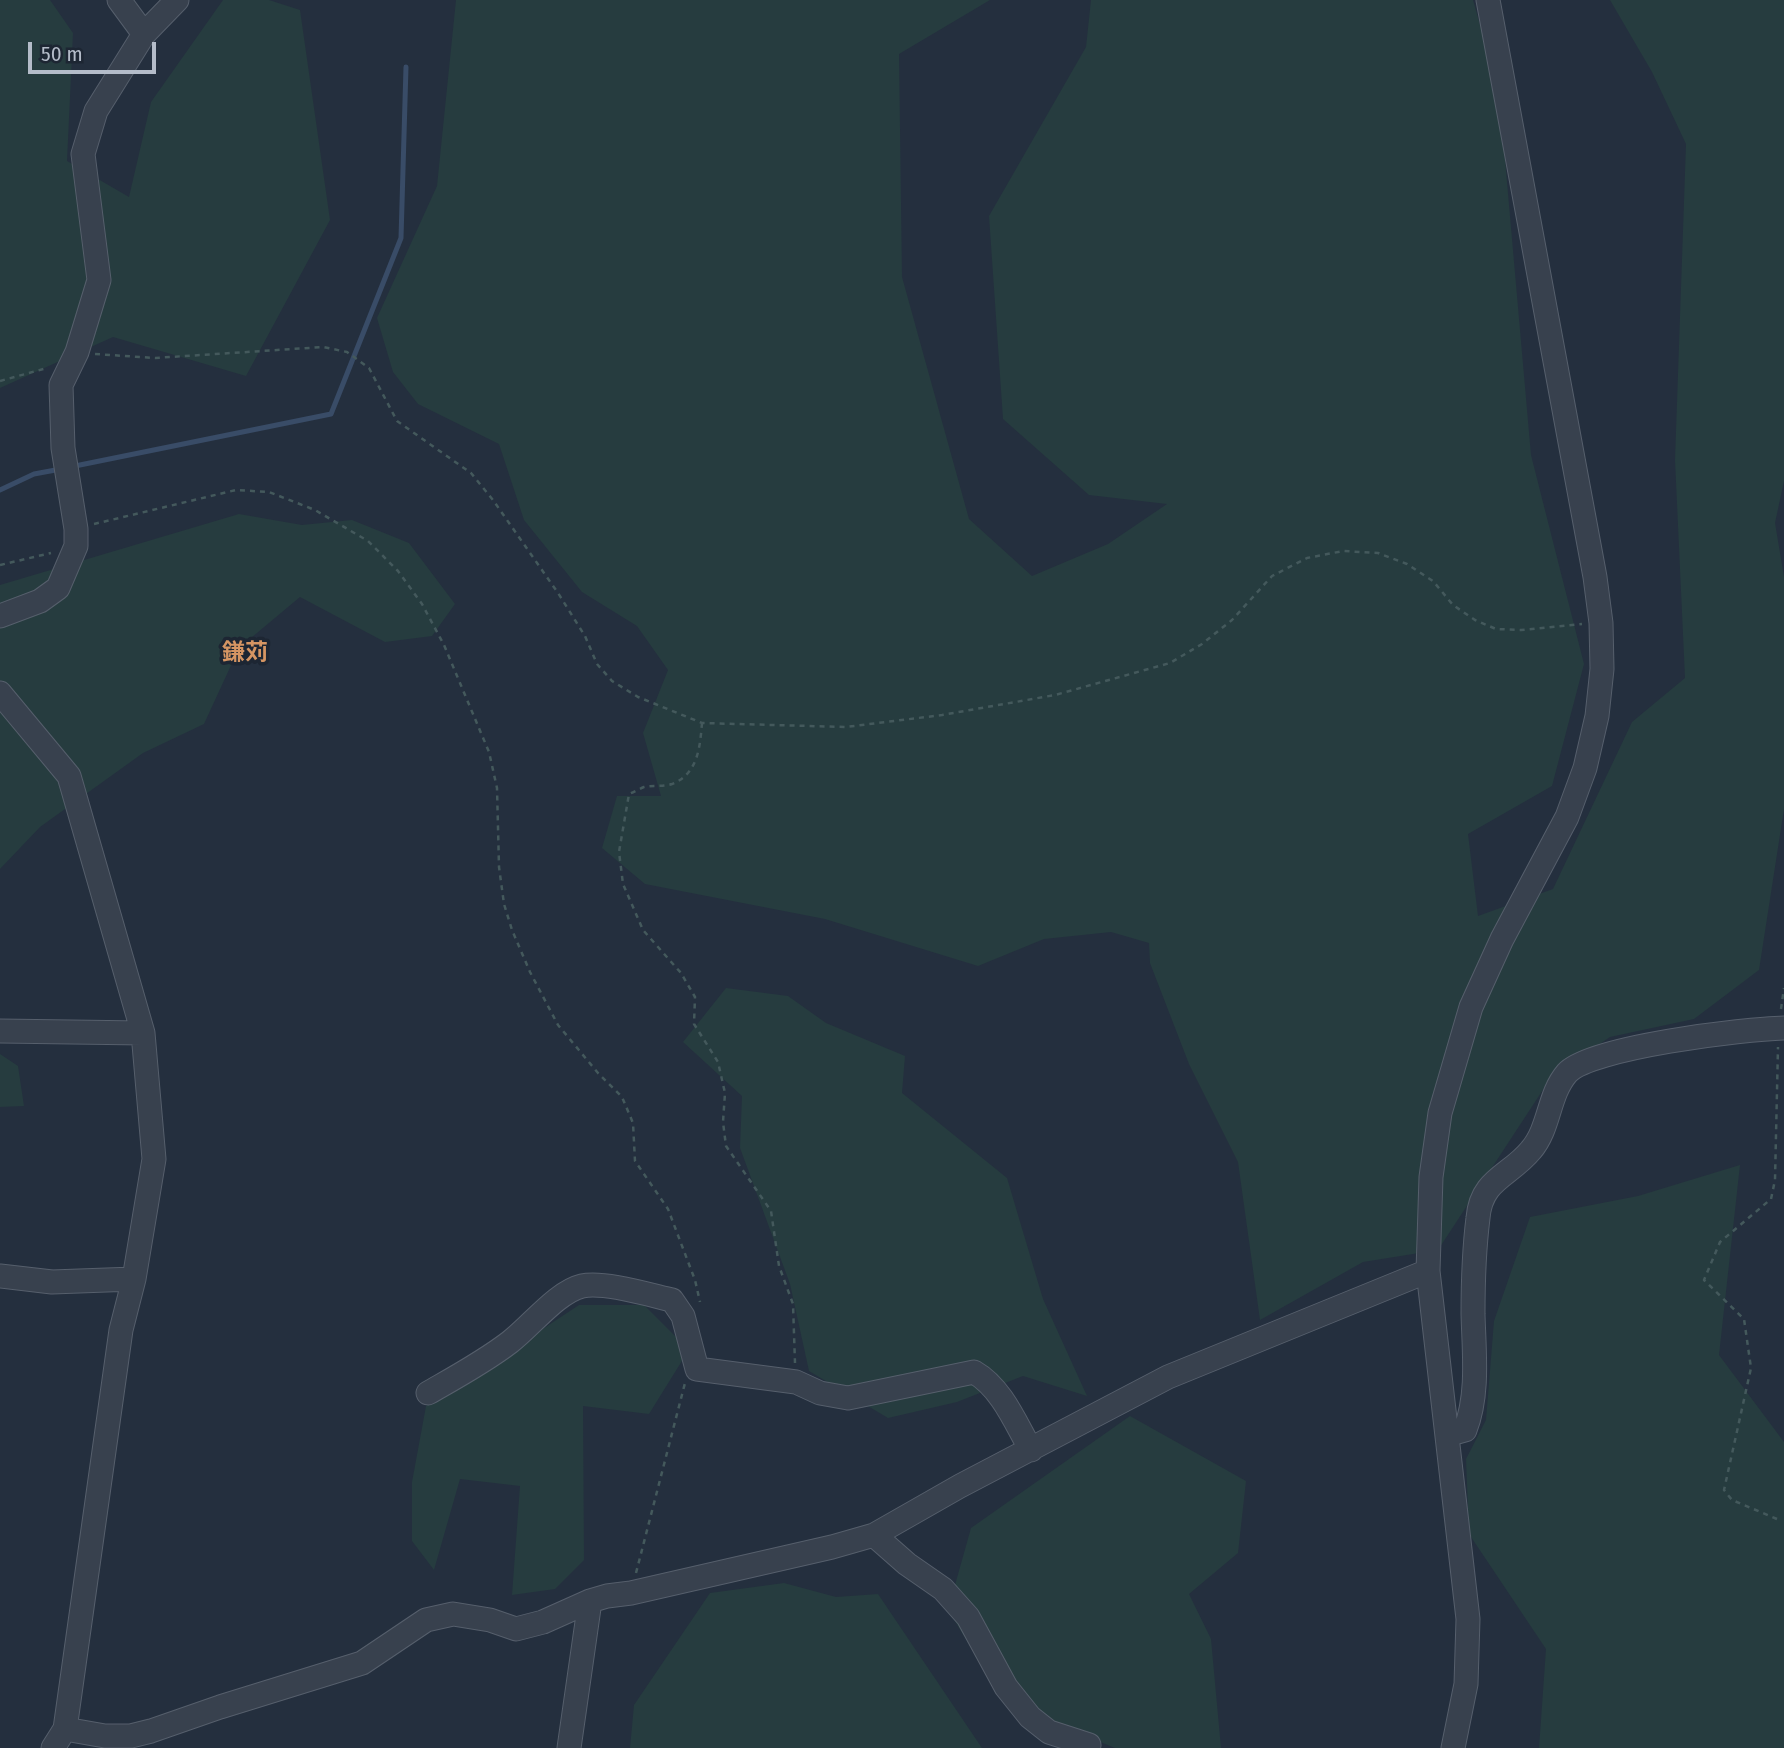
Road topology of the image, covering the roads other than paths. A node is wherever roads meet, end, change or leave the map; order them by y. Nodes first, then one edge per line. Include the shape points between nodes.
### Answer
1 (119, 0) edge
2 (177, 0) edge
3 (1488, 0) edge
4 (144, 34) junction
5 (0, 616) edge
6 (0, 693) edge
7 (1781, 1028) edge
8 (0, 1031) edge
9 (143, 1033) junction
10 (1428, 1272) junction
11 (0, 1276) edge
12 (134, 1279) junction
13 (428, 1393) dead end
14 (1447, 1435) junction
15 (1031, 1450) junction
16 (874, 1535) junction
17 (590, 1601) junction
18 (59, 1739) edge
19 (133, 1742) edge
20 (1089, 1745) dead end
21 (569, 1748) edge
22 (1453, 1748) edge

1 - 4 street
2 - 4 street
3 - 10 street via 1565,410 1601,622 1602,669 1585,768 1567,817 1502,939 1454,1059 1431,1177
4 - 5 street via 96,111 83,155 99,280 77,352 61,385 63,448 76,537 58,588 40,601
6 - 9 street via 69,776
7 - 14 street via 1644,1047 1581,1063 1560,1082 1531,1150 1492,1184 1480,1201 1470,1416 1465,1430
8 - 9 street
9 - 12 street via 155,1159
10 - 14 street
10 - 15 street via 1168,1377
11 - 12 street via 52,1282
12 - 18 street via 121,1330
13 - 15 street via 501,1349 566,1293 582,1286 604,1286 672,1300 683,1316 697,1369 796,1382 848,1398 974,1372 1000,1396
14 - 22 street via 1468,1619 1466,1684
15 - 16 street
16 - 17 street
16 - 20 street via 943,1589 968,1617 1006,1687 1030,1717 1049,1732
17 - 19 street via 516,1629 453,1614 426,1620 362,1663 220,1707
17 - 21 street
18 - 19 street via 105,1737

